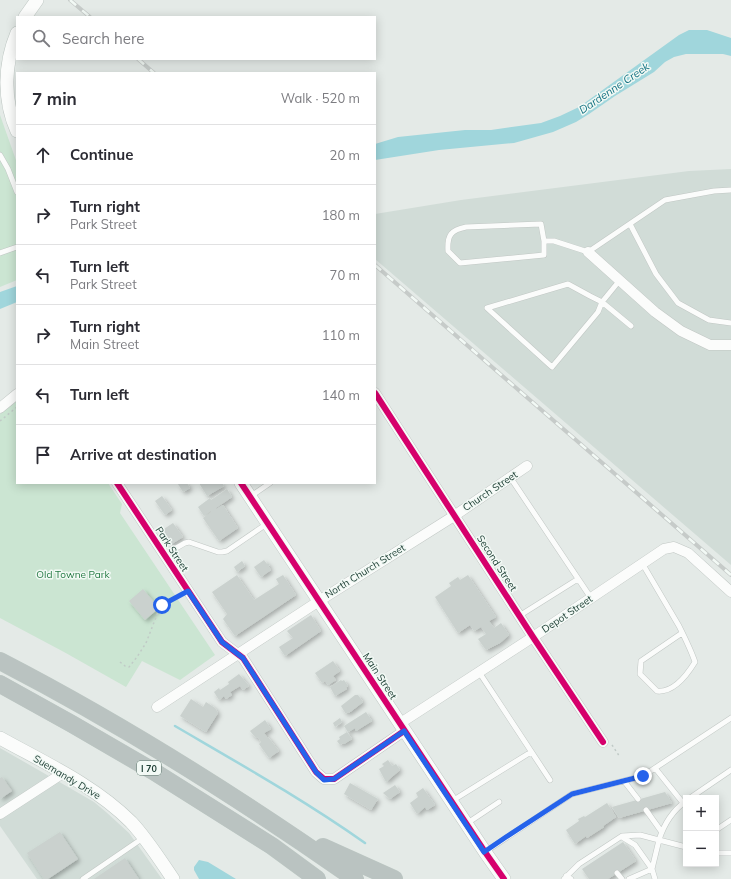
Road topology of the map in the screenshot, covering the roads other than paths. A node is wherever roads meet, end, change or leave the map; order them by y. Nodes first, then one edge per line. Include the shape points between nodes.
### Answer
1 (37, 0) edge
2 (26, 16) edge
3 (16, 36) edge
4 (16, 129) edge
5 (0, 155) edge
6 (16, 189) edge
7 (731, 190) edge
8 (630, 224) junction
9 (544, 241) junction
10 (16, 247) edge
11 (588, 252) junction
12 (0, 253) edge
13 (620, 280) junction
14 (602, 302) junction
15 (731, 323) edge
16 (631, 326) dead end
17 (731, 345) edge
18 (16, 395) edge
19 (376, 395) edge
20 (0, 408) edge
21 (527, 466) dead end
22 (510, 477) junction
23 (118, 484) edge
24 (242, 484) edge
25 (268, 484) edge
26 (250, 496) junction
27 (454, 516) junction
28 (268, 523) junction
29 (164, 555) junction
30 (642, 563) junction
31 (578, 579) junction
32 (731, 592) edge
33 (591, 598) junction
34 (319, 601) junction
35 (519, 616) junction
36 (682, 633) junction
37 (533, 637) junction
38 (237, 654) junction
39 (0, 661) edge
40 (479, 672) junction
41 (0, 684) edge
42 (157, 707) dead end
43 (731, 718) edge
44 (402, 727) junction
45 (0, 738) edge
46 (607, 742) road end
47 (531, 752) junction
48 (655, 768) junction
49 (731, 770) edge
50 (63, 773) junction
51 (550, 780) dead end
52 (624, 781) junction
53 (694, 795) edge
54 (638, 799) dead end
55 (683, 800) edge
56 (451, 802) junction
57 (499, 802) dead end
58 (683, 804) edge
59 (646, 810) dead end
60 (0, 814) edge
61 (731, 820) edge
62 (466, 824) junction
63 (719, 828) edge
64 (661, 831) junction
65 (288, 832) junction
66 (622, 836) junction
67 (144, 837) junction
68 (659, 840) junction
69 (683, 846) edge
70 (484, 852) junction
71 (731, 853) edge
72 (719, 854) edge
73 (652, 869) junction
74 (617, 873) dead end
75 (565, 877) edge
76 (83, 879) edge
77 (173, 879) edge
78 (316, 879) edge
79 (355, 879) edge
80 (394, 879) edge
81 (504, 879) edge
82 (571, 879) edge
83 (622, 879) edge
84 (630, 879) edge
85 (655, 879) edge

1 - 2 street
3 - 4 street via 8,64 6,101
5 - 6 lane
7 - 8 lane via 714,190 665,200
8 - 11 lane
8 - 15 lane via 656,274 678,303 709,320
9 - 9 lane via 541,224 466,227 456,229 450,235 448,251 460,263 544,255
9 - 11 lane via 554,241
10 - 12 lane
11 - 13 street
13 - 14 lane
13 - 17 street via 681,332 710,345
14 - 14 lane via 568,284 487,308 552,367 598,312
14 - 16 lane
18 - 20 street
19 - 27 street, Second Street
21 - 22 street, Church Street
22 - 27 street, Church Street
22 - 31 lane
23 - 29 street, Park Street
24 - 26 street, Main Street
25 - 26 lane
26 - 28 street, Main Street
27 - 34 street, North Church Street
27 - 35 street, Second Street
28 - 29 lane via 227,551 218,552 189,542
28 - 34 street, Main Street
29 - 38 street, Park Street via 222,642
30 - 32 street, Depot Street via 664,549 681,549
30 - 33 street, Depot Street
30 - 36 lane
31 - 33 lane
31 - 35 lane
33 - 37 street, Depot Street
34 - 38 street, North Church Street
34 - 44 street, Main Street
35 - 37 street, Second Street
36 - 36 lane via 695,662 682,681 663,692 657,691 640,674 641,661
37 - 40 street, Depot Street
37 - 46 street, Second Street
38 - 42 street, North Church Street
38 - 44 street, Park Street via 243,658 316,772 324,780 334,779
39 - 65 highway, I 70 via 147,743
40 - 44 street, Depot Street
40 - 47 lane
41 - 78 highway, I 70 via 176,785 272,846
43 - 48 lane
44 - 56 street, Main Street
45 - 50 street, Suemandy Drive
47 - 51 lane
47 - 56 lane
48 - 52 lane via 643,776
48 - 55 lane
49 - 53 lane
50 - 60 street
50 - 67 street, Suemandy Drive via 117,809
52 - 54 lane
52 - 70 lane via 572,794
56 - 62 street, Main Street
57 - 62 lane
58 - 64 lane via 673,812
59 - 64 lane
61 - 63 lane
62 - 70 street, Main Street
64 - 68 lane
65 - 79 highway, I 70
65 - 80 highway
66 - 68 lane via 640,835
66 - 73 lane via 635,845
66 - 75 lane via 601,853 579,864
67 - 76 lane
67 - 77 street, Suemandy Drive
68 - 69 lane
68 - 73 lane
70 - 81 street, Main Street
71 - 72 lane
73 - 84 lane
73 - 85 lane
74 - 83 lane
75 - 82 lane

